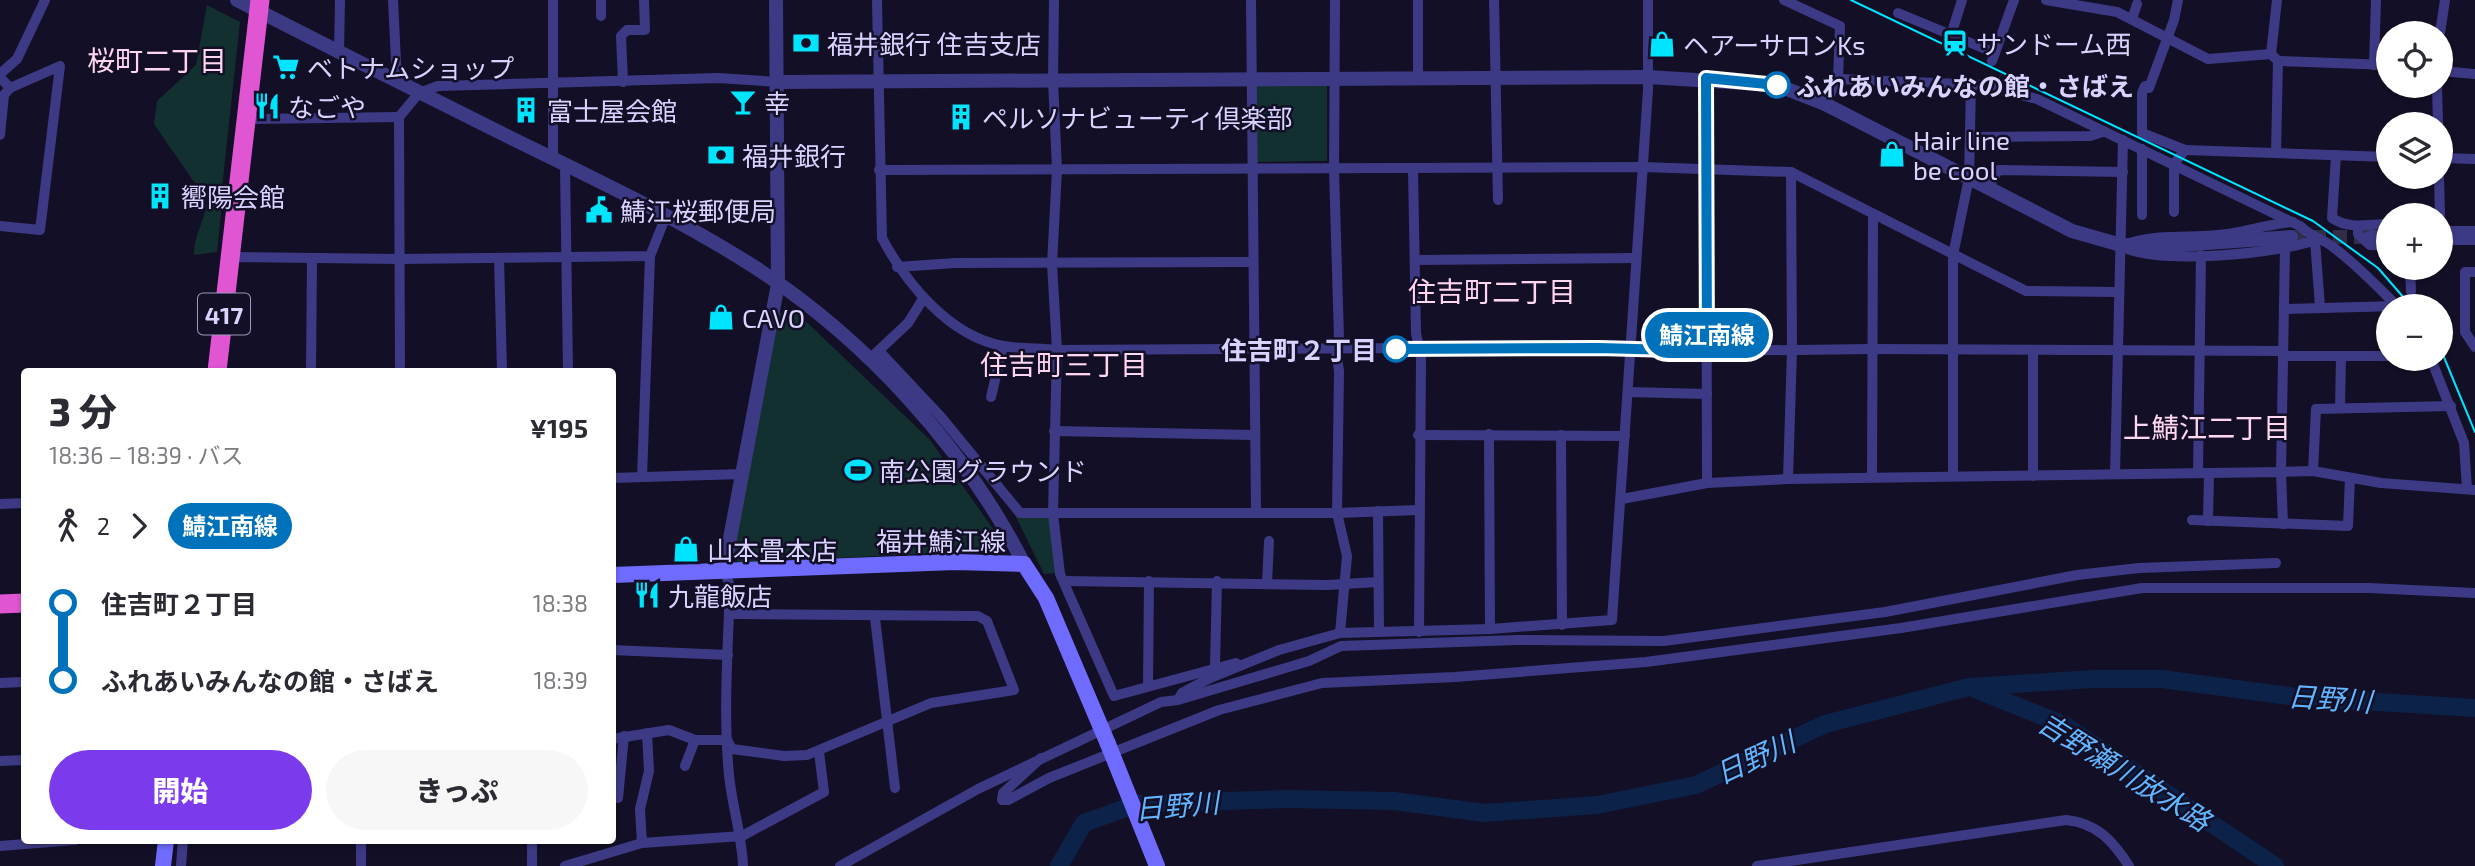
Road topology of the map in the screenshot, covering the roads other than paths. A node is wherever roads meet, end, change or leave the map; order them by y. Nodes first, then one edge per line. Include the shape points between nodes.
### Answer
1 (45, 0) edge
2 (237, 0) edge
3 (340, 0) edge
4 (393, 0) edge
5 (553, 0) edge
6 (601, 0) edge
7 (644, 0) edge
8 (776, 0) edge
9 (877, 0) edge
10 (1054, 0) edge
11 (1251, 0) edge
12 (1335, 0) edge
13 (1418, 0) edge
14 (1494, 0) edge
15 (1648, 0) edge
16 (1784, 0) edge
17 (1962, 0) edge
18 (2014, 0) edge
19 (2046, 0) edge
20 (2178, 0) edge
21 (2277, 0) edge
22 (2376, 0) edge
23 (2445, 0) edge
24 (2137, 4) dead end
25 (259, 6) edge
26 (1898, 12) dead end
27 (601, 16) dead end
28 (2132, 19) junction
29 (2442, 21) edge
30 (1951, 35) junction
31 (2166, 37) junction
32 (339, 52) junction
33 (2274, 57) junction
34 (2374, 65) joint
35 (2453, 72) edge
36 (2475, 74) edge
37 (0, 75) edge
38 (1496, 77) junction
39 (1648, 77) junction
40 (1250, 78) junction
41 (1418, 78) junction
42 (1706, 78) junction
43 (1335, 79) junction
44 (1838, 79) junction
45 (1053, 80) junction
46 (877, 81) junction
47 (397, 82) junction
48 (623, 82) junction
49 (778, 82) junction
50 (555, 83) junction
51 (1971, 85) junction
52 (10, 89) junction
53 (419, 93) junction
54 (1825, 104) junction
55 (399, 117) junction
56 (247, 119) junction
57 (2103, 132) junction
58 (0, 135) edge
59 (1970, 137) junction
60 (2123, 140) junction
61 (2143, 149) junction
62 (2185, 150) junction
63 (2276, 152) junction
64 (2336, 155) junction
65 (2376, 157) edge
66 (2453, 159) edge
67 (2475, 159) edge
68 (559, 162) junction
69 (2174, 164) junction
70 (1643, 167) junction
71 (1252, 168) junction
72 (1498, 168) junction
73 (1707, 168) junction
74 (879, 170) junction
75 (1057, 170) junction
76 (1334, 170) junction
77 (1413, 170) junction
78 (1791, 172) junction
79 (2123, 172) junction
80 (1969, 178) junction
81 (1989, 187) junction
82 (1498, 200) dead end
83 (2174, 212) dead end
84 (2142, 215) dead end
85 (666, 216) junction
86 (1873, 216) junction
87 (2376, 225) edge
88 (0, 226) edge
89 (2358, 227) junction
90 (2453, 231) edge
91 (2475, 231) edge
92 (2290, 236) junction
93 (2371, 237) tunnel mouth
94 (2376, 237) edge
95 (2453, 238) edge
96 (2475, 238) edge
97 (2315, 240) junction
98 (2121, 245) junction
99 (2376, 245) edge
100 (1953, 255) junction
101 (2201, 255) junction
102 (650, 256) junction
103 (230, 257) junction
104 (566, 257) junction
105 (499, 258) junction
106 (1636, 258) junction
107 (312, 259) junction
108 (399, 259) junction
109 (1416, 260) junction
110 (1252, 262) junction
111 (1052, 264) junction
112 (897, 267) junction
113 (2467, 272) edge
114 (2410, 280) edge
115 (778, 284) junction
116 (2410, 291) dead end
117 (2117, 292) junction
118 (2384, 294) edge
119 (923, 299) junction
120 (2376, 306) edge
121 (2320, 307) junction
122 (2284, 309) junction
123 (2471, 318) edge
124 (1003, 346) junction
125 (2475, 347) edge
126 (1255, 348) junction
127 (1418, 348) junction
128 (1630, 349) junction
129 (1872, 349) junction
130 (2200, 349) junction
131 (1057, 350) junction
132 (1793, 350) junction
133 (1955, 350) junction
134 (2118, 350) junction
135 (1336, 351) junction
136 (1707, 351) junction
137 (2033, 351) junction
138 (880, 352) junction
139 (2283, 354) junction
140 (2341, 356) junction
141 (2376, 356) edge
142 (865, 358) junction
143 (217, 368) edge
144 (311, 368) edge
145 (400, 368) edge
146 (502, 368) edge
147 (568, 368) edge
148 (2436, 371) edge
149 (1628, 392) junction
150 (1707, 394) junction
151 (991, 397) dead end
152 (2451, 406) junction
153 (2340, 408) junction
154 (1054, 431) junction
155 (1489, 434) junction
156 (1254, 435) junction
157 (1418, 435) junction
158 (1561, 435) junction
159 (1625, 436) junction
160 (2314, 471) junction
161 (2281, 472) junction
162 (2204, 473) junction
163 (742, 474) junction
164 (2115, 474) junction
165 (1953, 476) junction
166 (2034, 476) junction
167 (642, 477) junction
168 (1872, 477) junction
169 (616, 478) edge
170 (2350, 478) junction
171 (1788, 479) junction
172 (1707, 483) junction
173 (2471, 490) edge
174 (1622, 499) junction
175 (0, 503) edge
176 (21, 503) edge
177 (1418, 510) junction
178 (1256, 512) junction
179 (1378, 512) junction
180 (1337, 513) junction
181 (1053, 514) junction
182 (2192, 520) dead end
183 (2208, 521) junction
184 (2283, 524) junction
185 (1269, 541) dead end
186 (2276, 563) dead end
187 (1024, 564) junction
188 (724, 570) junction
189 (616, 575) edge
190 (1064, 581) junction
191 (1149, 581) junction
192 (1217, 581) junction
193 (1343, 582) junction
194 (1378, 582) junction
195 (1267, 583) junction
196 (2475, 593) edge
197 (21, 603) edge
198 (0, 604) edge
199 (729, 614) junction
200 (875, 618) junction
201 (1562, 625) junction
202 (1490, 629) junction
203 (1379, 631) junction
204 (1419, 632) junction
205 (1340, 633) junction
206 (616, 650) edge
207 (727, 655) junction
208 (1256, 660) junction
209 (1215, 666) junction
210 (21, 682) edge
211 (0, 683) edge
212 (1149, 686) junction
213 (1178, 701) junction
214 (887, 722) junction
215 (647, 733) junction
216 (1105, 737) junction
217 (618, 738) edge
218 (695, 740) junction
219 (727, 740) junction
220 (819, 752) junction
221 (1041, 758) junction
222 (21, 760) edge
223 (0, 761) edge
224 (685, 766) dead end
225 (895, 788) dead end
226 (618, 798) dead end
227 (742, 836) junction
228 (642, 843) junction
229 (25, 844) edge
230 (166, 844) edge
231 (183, 844) edge
232 (361, 844) edge
233 (532, 844) edge
234 (0, 846) edge
235 (163, 866) edge
236 (181, 866) edge
237 (361, 866) edge
238 (532, 866) edge
239 (565, 866) edge
240 (743, 866) edge
241 (840, 866) edge
242 (1157, 866) edge
243 (1758, 866) edge
244 (2129, 866) edge

1 - 37 street via 17,59
2 - 25 street
3 - 32 street
4 - 47 street
5 - 50 street
6 - 27 street
7 - 48 street via 645,30 627,30 621,36
8 - 49 street
9 - 46 street
10 - 45 street
11 - 40 street
12 - 43 street
13 - 41 street
14 - 38 street
15 - 39 street
16 - 44 street via 1840,26
17 - 30 street
18 - 30 street via 1994,57
19 - 28 street via 2099,7
20 - 31 street
21 - 33 street
22 - 34 street
23 - 29 street
24 - 28 street
25 - 32 street
25 - 56 highway, 417
26 - 30 street
28 - 31 street
31 - 33 street via 2208,59
31 - 62 street via 2150,89 2145,86 2142,93 2142,133
32 - 47 street
33 - 34 street
33 - 63 street
35 - 36 street
37 - 52 street
38 - 39 street
38 - 41 street
38 - 72 street
39 - 42 street
39 - 70 street
40 - 43 street
40 - 45 street
40 - 71 street
41 - 43 street
42 - 54 street via 1777,85
42 - 73 street
43 - 76 street
44 - 51 street
44 - 54 street
45 - 46 street
45 - 75 street
46 - 49 street
46 - 74 street
47 - 53 street
48 - 49 street via 718,78
48 - 50 street
49 - 115 street
50 - 53 street via 438,86
50 - 68 street
51 - 57 street via 1985,80 2037,99
51 - 59 street
52 - 58 street via 4,94
52 - 88 street via 60,66 40,230
53 - 55 street
53 - 68 street
54 - 80 street
55 - 56 street
55 - 108 street
56 - 103 highway, 417
57 - 59 street via 2090,136
57 - 60 street
59 - 80 street
60 - 61 street
60 - 79 street
61 - 69 street
61 - 84 street
62 - 63 street
62 - 69 street
63 - 64 street
64 - 65 street
64 - 89 street via 2332,218
66 - 67 street
68 - 85 street
68 - 104 street
69 - 83 street
69 - 92 street
70 - 72 street
70 - 73 street
70 - 106 street
71 - 75 street
71 - 76 street
71 - 110 street
72 - 77 street
72 - 82 street
73 - 78 street
73 - 136 street
74 - 75 street
74 - 112 street via 882,238
75 - 111 street
76 - 77 street
76 - 135 street
77 - 109 street
78 - 86 street
78 - 132 street
79 - 81 street via 1998,170
79 - 98 street
80 - 81 street
80 - 100 street
81 - 98 street via 2072,231
85 - 102 street
85 - 115 street
86 - 100 street
86 - 129 street
87 - 89 street
89 - 99 street via 2358,234
90 - 91 street
92 - 97 street
92 - 97 street
92 - 98 street
92 - 101 street
92 - 122 street
93 - 94 street
95 - 96 street
97 - 118 street via 2329,243
97 - 121 street
98 - 101 street via 2151,256
98 - 117 street
100 - 117 street via 2026,291
100 - 133 street
101 - 130 street
102 - 104 street
102 - 167 street
103 - 107 street
103 - 143 highway, 417
104 - 105 street
104 - 147 street
105 - 108 street
105 - 146 street
106 - 109 street
106 - 128 street
107 - 108 street
107 - 144 street
108 - 145 street
109 - 127 street
110 - 111 street
110 - 126 street
111 - 112 street
111 - 131 street
112 - 119 street
113 - 123 street
114 - 116 street
115 - 142 street via 827,321
115 - 163 street
117 - 134 street
119 - 124 street via 977,338
119 - 138 street
120 - 121 street
121 - 122 street
122 - 139 street
123 - 125 street via 2465,332
124 - 131 street
124 - 151 street
126 - 131 street
126 - 135 street
126 - 156 street
127 - 128 street
127 - 135 street
127 - 157 street
128 - 136 street
128 - 149 street
129 - 132 street
129 - 133 street
129 - 168 street
130 - 134 street
130 - 139 street
130 - 162 street
131 - 154 street
132 - 136 street
132 - 171 street
133 - 137 street
133 - 165 street
134 - 137 street
134 - 164 street
135 - 180 street
136 - 150 street
137 - 166 street
138 - 142 street
138 - 181 street via 942,417 1020,513
139 - 140 street
139 - 161 street
140 - 141 street
140 - 153 street
142 - 187 street via 957,458
148 - 152 street
149 - 150 street
149 - 159 street
150 - 172 street
152 - 153 street
152 - 173 street
153 - 160 street via 2316,409
154 - 156 street
154 - 181 street
155 - 157 street
155 - 158 street
155 - 202 street
156 - 178 street
157 - 177 street
158 - 159 street
158 - 201 street
159 - 174 street
160 - 161 street
160 - 170 street
161 - 162 street
161 - 184 street
162 - 164 street
162 - 183 street
163 - 167 street
163 - 188 street
164 - 166 street
165 - 166 street
165 - 168 street
167 - 169 street
168 - 171 street
170 - 173 street
170 - 184 street via 2348,526
171 - 172 street
172 - 174 street
174 - 201 street via 1612,620
175 - 176 street
177 - 179 street
177 - 204 street
178 - 180 street
178 - 181 street
179 - 180 street
179 - 194 street
180 - 193 street via 1347,556
181 - 190 street
182 - 183 street
183 - 184 street
185 - 195 street
186 - 213 street via 2077,575 1885,612 1664,641 1341,646 1309,661
187 - 188 main road, 福井鯖江線
187 - 216 main road, 福井鯖江線 via 1046,598
188 - 189 main road, 福井鯖江線
188 - 199 street via 730,586
190 - 191 street
190 - 212 street via 1114,695
191 - 192 street
191 - 212 street
192 - 195 street
192 - 209 street
193 - 194 street
193 - 195 street
193 - 205 street
194 - 203 street
196 - 221 street via 2142,588 1901,628 1646,662 1322,682 1219,710 1002,800 1003,793
197 - 198 highway
199 - 200 street
199 - 207 street
200 - 214 street
200 - 214 street via 978,617 987,621 1014,690 950,698
201 - 202 street
202 - 204 street
203 - 204 street
203 - 205 street
205 - 208 street
206 - 207 street
207 - 219 street
208 - 209 street
208 - 213 street via 1210,678 1182,693
209 - 212 street
210 - 211 street
213 - 216 street via 1161,702
214 - 220 street
214 - 225 street
215 - 217 street
215 - 218 street via 669,730
215 - 228 street via 649,771 640,809
216 - 221 street
216 - 242 main road, 福井鯖江線, bridge
217 - 226 street
218 - 219 street
218 - 224 street
219 - 220 street via 732,749 784,756
219 - 227 street via 729,777
220 - 227 street via 824,792
221 - 241 street
222 - 223 street
227 - 228 street
227 - 240 street
228 - 239 street
229 - 234 street
230 - 235 main road
231 - 236 street
232 - 237 street
233 - 238 street
243 - 244 street via 2066,820 2085,822 2113,841

